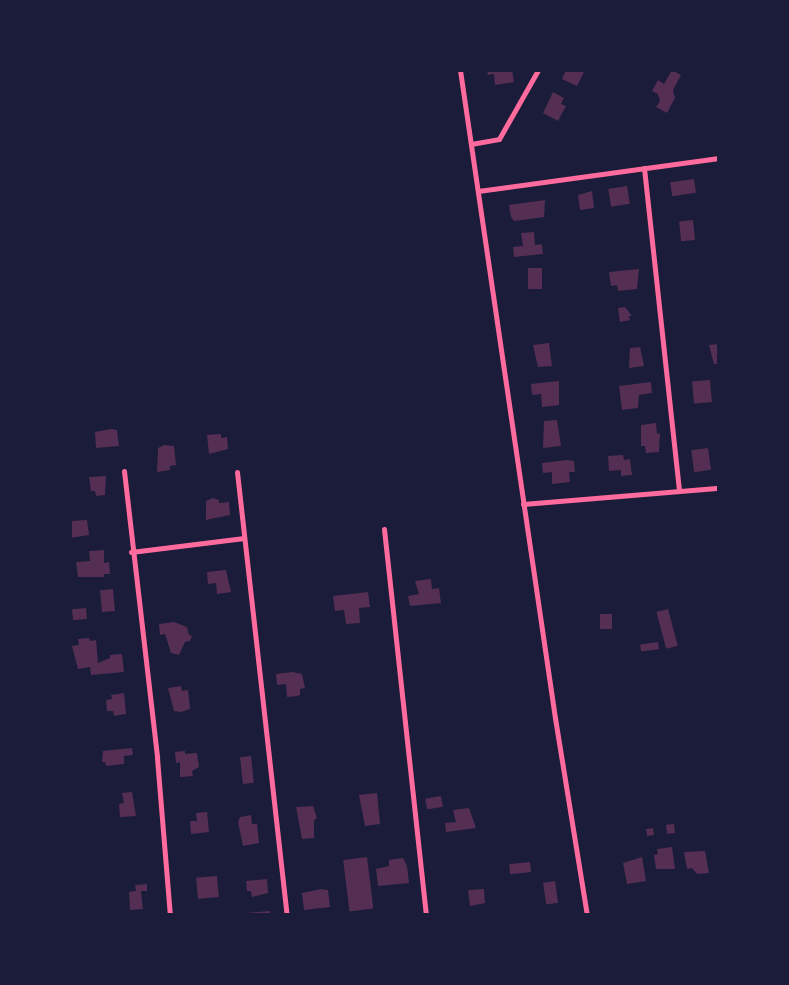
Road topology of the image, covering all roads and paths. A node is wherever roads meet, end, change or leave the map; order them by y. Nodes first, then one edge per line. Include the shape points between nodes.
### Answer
1 (460, 70) edge
2 (538, 70) edge
3 (471, 144) junction
4 (719, 158) edge
5 (644, 168) junction
6 (478, 191) junction
7 (124, 471) dead end
8 (237, 472) dead end
9 (719, 488) edge
10 (679, 490) junction
11 (523, 504) junction
12 (384, 529) dead end
13 (244, 538) junction
14 (131, 552) junction
15 (170, 915) edge
16 (287, 915) edge
17 (426, 915) edge
18 (587, 915) edge

1 - 3 street
2 - 3 street via 499,139
3 - 6 street
4 - 5 street
5 - 6 street
5 - 10 street
6 - 11 street
7 - 14 street
8 - 13 street
9 - 10 street
10 - 11 street
11 - 18 street
12 - 17 street
13 - 14 street
13 - 16 street
14 - 15 street via 157,758

